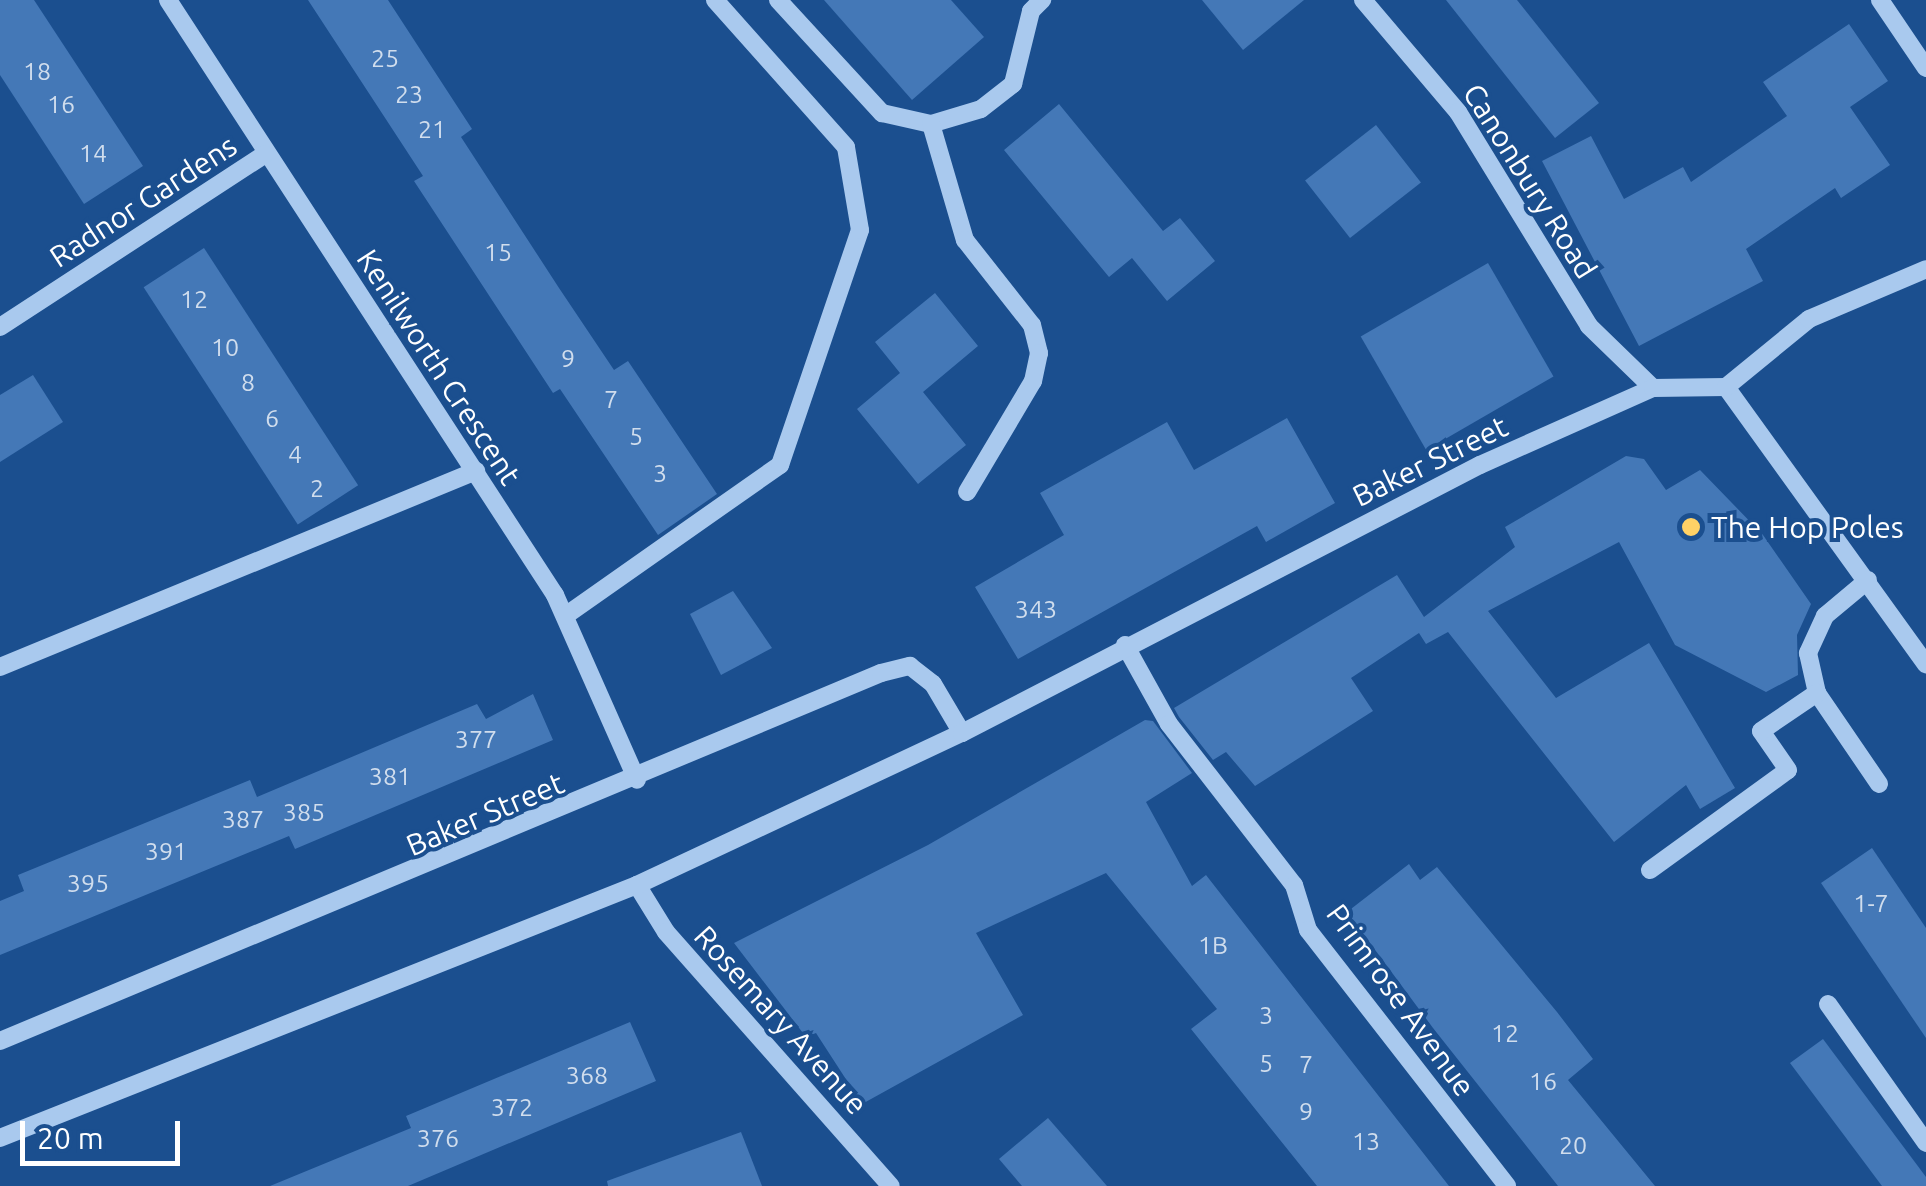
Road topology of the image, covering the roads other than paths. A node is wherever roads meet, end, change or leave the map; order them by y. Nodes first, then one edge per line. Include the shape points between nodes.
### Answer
1 (168, 0) edge
2 (715, 0) edge
3 (778, 0) edge
4 (1042, 0) edge
5 (1363, 0) edge
6 (1880, 0) edge
7 (1926, 68) edge
8 (931, 124) junction
9 (265, 154) junction
10 (1926, 269) edge
11 (0, 327) edge
12 (1726, 387) junction
13 (1653, 388) junction
14 (476, 471) junction
15 (967, 492) dead end
16 (1868, 580) junction
17 (564, 616) junction
18 (1125, 645) junction
19 (1926, 664) edge
20 (0, 667) edge
21 (1817, 692) junction
22 (962, 732) junction
23 (636, 780) junction
24 (1879, 784) dead end
25 (1650, 870) dead end
26 (636, 885) junction
27 (1828, 1004) dead end
28 (0, 1041) edge
29 (0, 1138) edge
30 (1926, 1143) edge
31 (891, 1186) edge
32 (1507, 1186) edge

1 - 9 street, Kenilworth Crescent
2 - 17 street via 846,147 860,230 780,465
3 - 8 street via 882,112
4 - 8 street via 1031,11 1012,84 981,109
5 - 13 street, Canonbury Road via 1458,112 1589,326
6 - 7 street
8 - 15 street via 965,240 1032,325 1039,353 1033,381
9 - 11 street, Radnor Gardens
9 - 14 street, Kenilworth Crescent
10 - 12 street via 1809,319
12 - 13 street, Baker Street
12 - 16 street
13 - 18 street, Baker Street via 1480,465
14 - 17 street, Kenilworth Crescent
14 - 20 street
16 - 19 street
16 - 21 street via 1825,616 1808,653
17 - 23 street, Kenilworth Crescent
18 - 22 street, Baker Street
18 - 32 street, Primrose Avenue via 1169,724 1294,884 1308,930
21 - 24 street
21 - 25 street via 1761,731 1788,770
22 - 23 street, Baker Street via 933,684 910,666
22 - 26 street, Baker Street
23 - 28 street, Baker Street
26 - 29 street, Baker Street
26 - 31 street, Rosemary Avenue via 666,932
27 - 30 street

